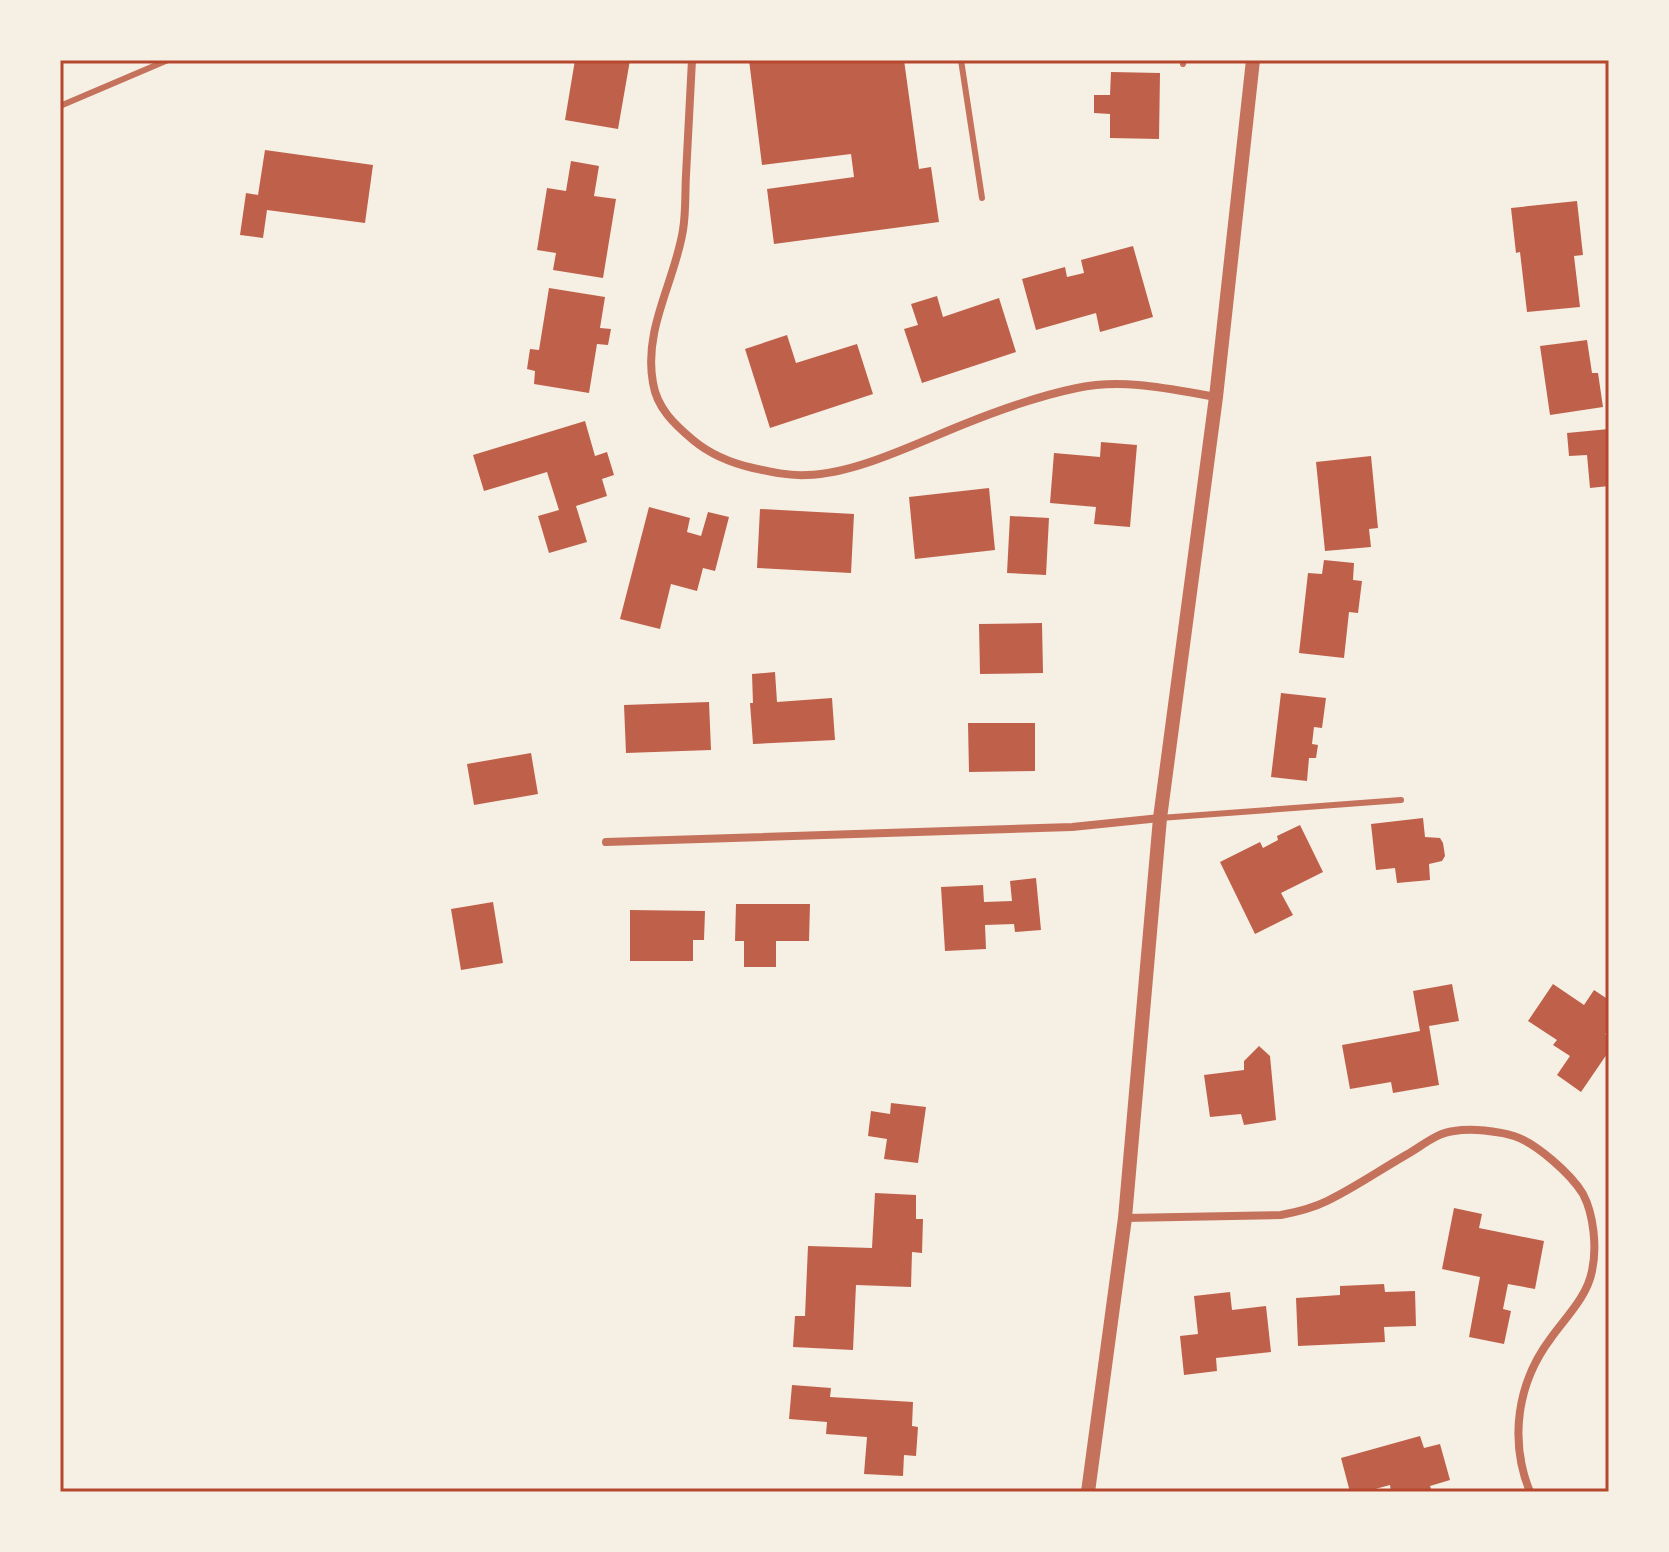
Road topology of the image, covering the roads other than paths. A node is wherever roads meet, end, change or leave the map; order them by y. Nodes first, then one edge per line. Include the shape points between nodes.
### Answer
1 (168, 60) edge
2 (692, 60) edge
3 (961, 60) edge
4 (1253, 60) edge
5 (60, 106) edge
6 (982, 198) dead end
7 (1216, 397) junction
8 (1401, 800) dead end
9 (1160, 818) junction
10 (606, 842) dead end
11 (1125, 1218) junction
12 (1088, 1492) edge
13 (1530, 1492) edge

1 - 5 lane
2 - 7 street via 683,230 654,325 650,357 662,409 705,450 733,464 773,473 828,473 1005,408 1079,388 1152,386
3 - 6 lane
4 - 7 street
7 - 9 street
8 - 9 lane
9 - 10 street via 1072,827
9 - 11 street
11 - 12 street
11 - 13 street via 1281,1215 1302,1210 1453,1131 1516,1136 1539,1150 1572,1178 1584,1197 1594,1246 1584,1292 1548,1341 1521,1401 1520,1454

